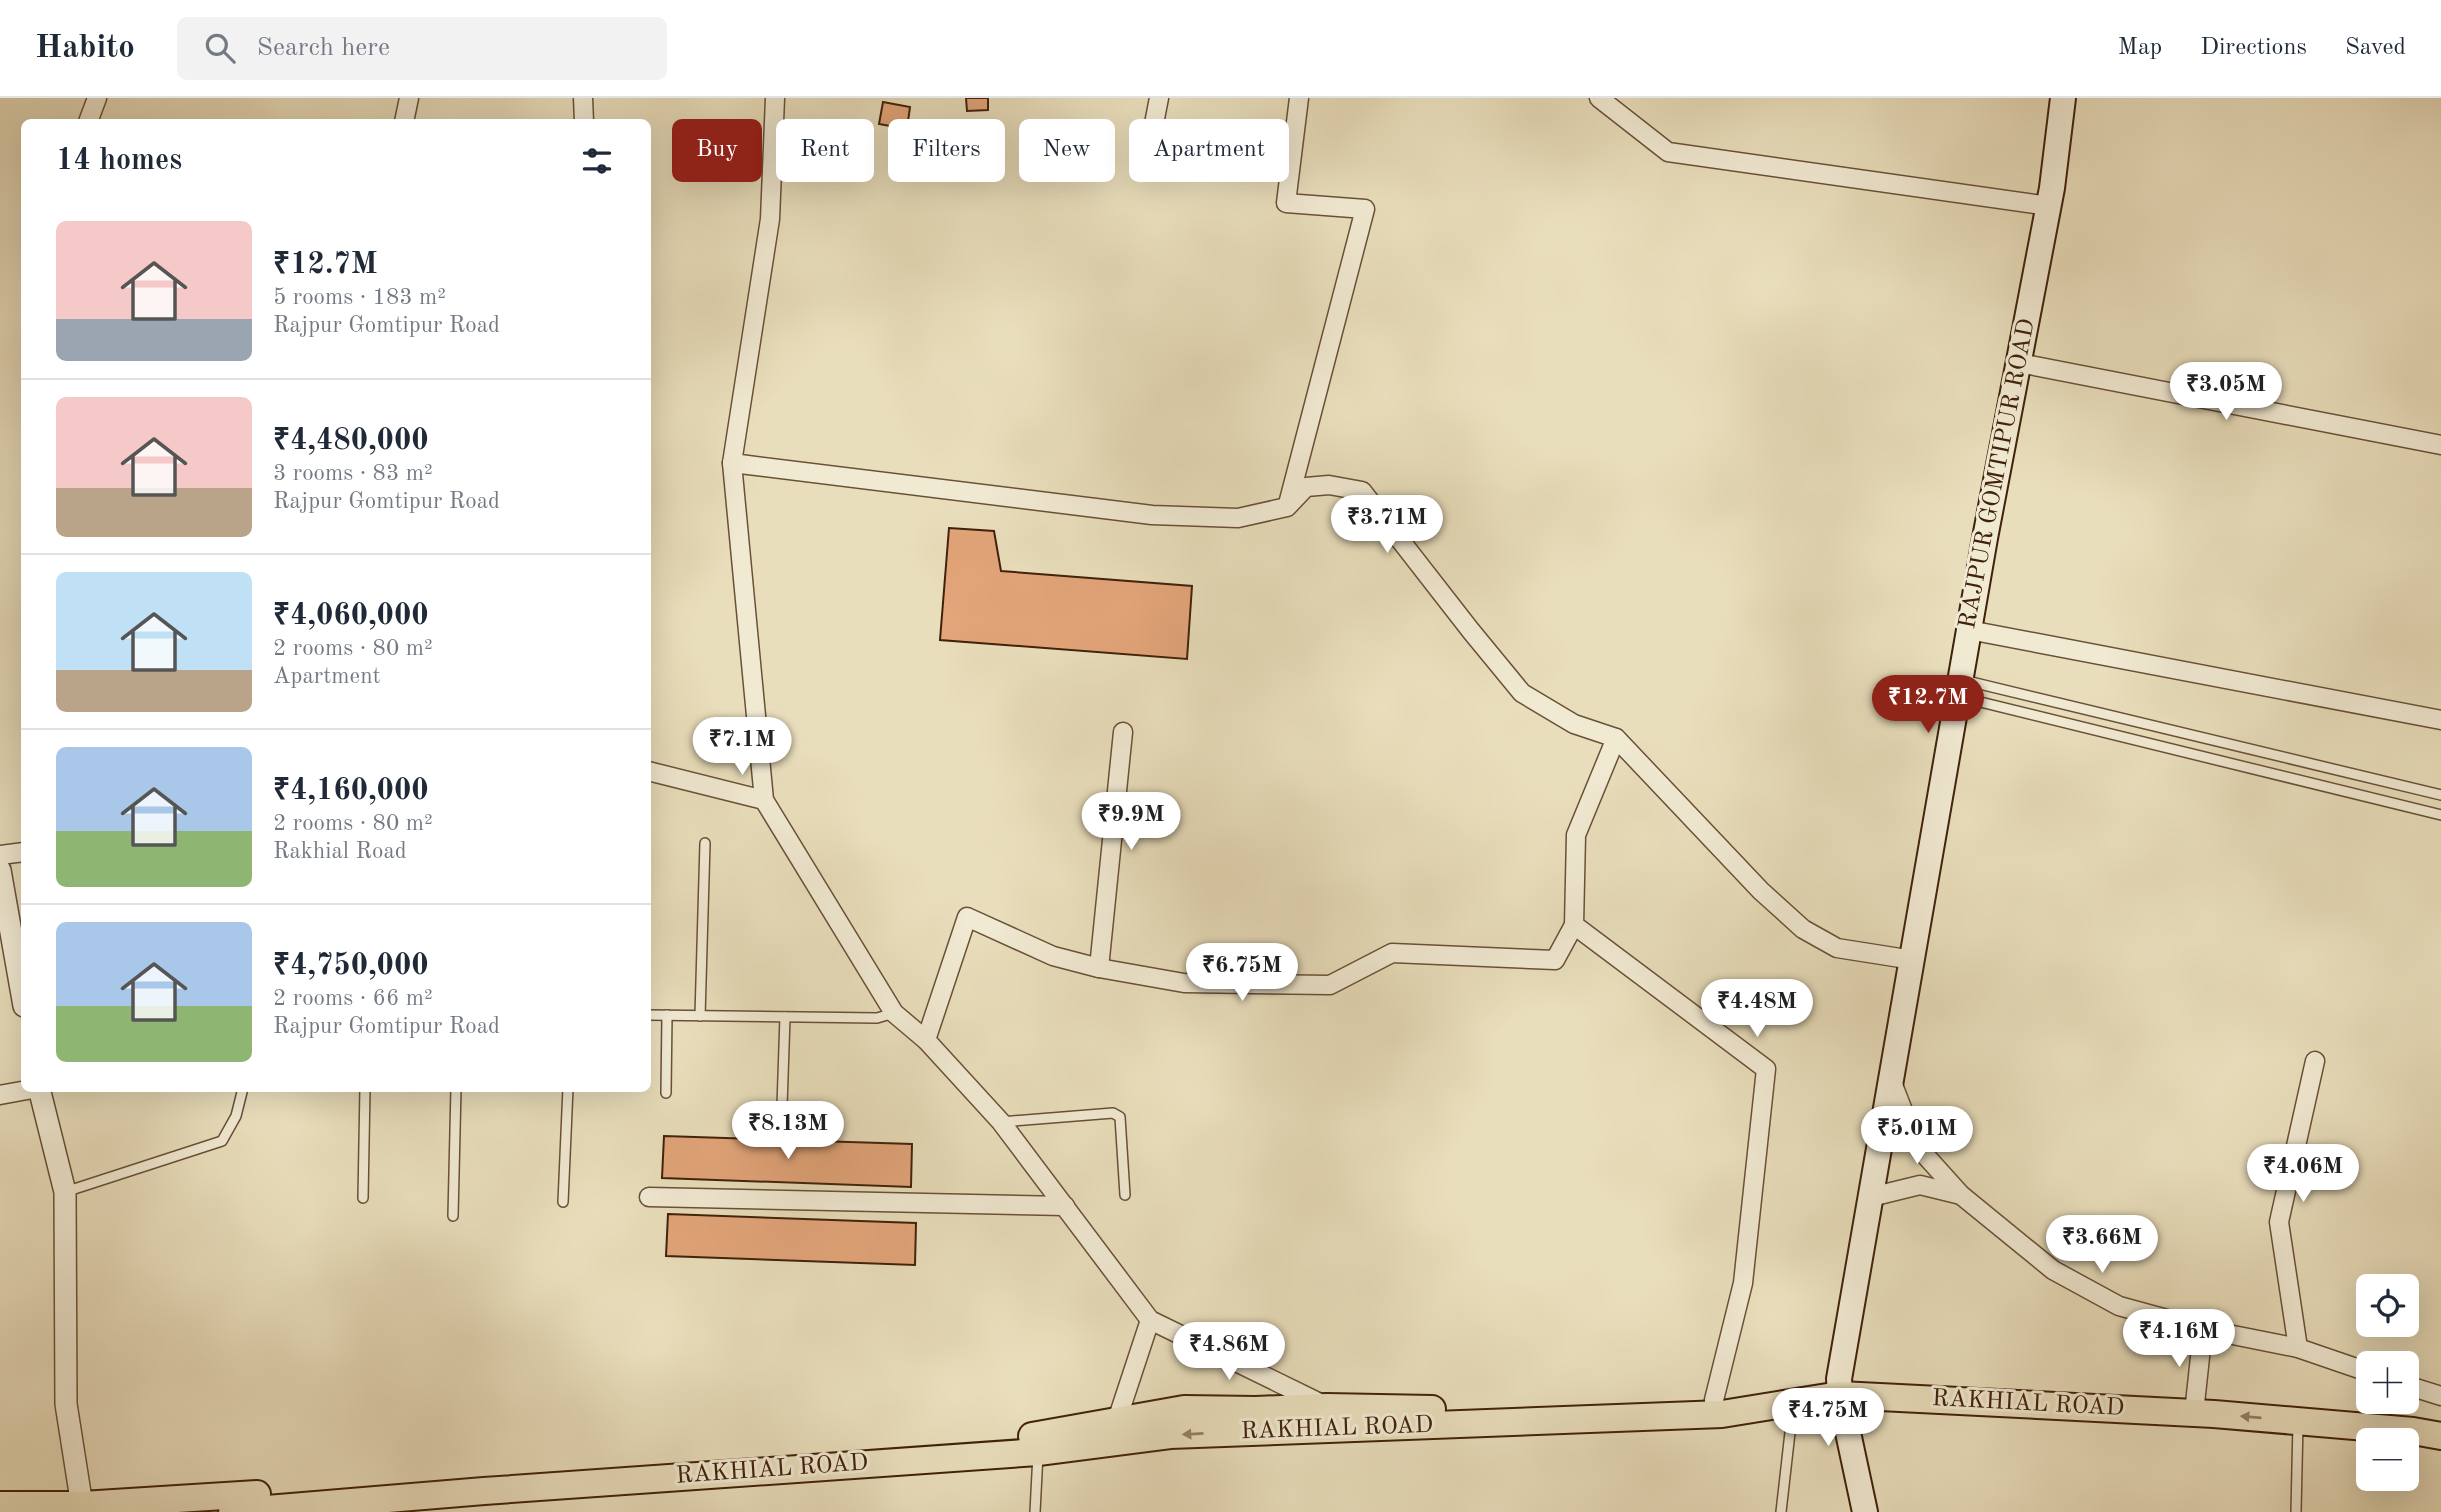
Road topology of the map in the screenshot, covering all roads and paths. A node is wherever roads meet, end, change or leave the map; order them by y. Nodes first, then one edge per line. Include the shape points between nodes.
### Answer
1 (97, 98) edge
2 (409, 98) edge
3 (583, 98) edge
4 (1159, 98) edge
5 (1299, 98) edge
6 (1599, 98) edge
7 (2063, 98) edge
8 (774, 100) edge
9 (89, 119) edge
10 (405, 119) edge
11 (584, 119) edge
12 (1155, 119) edge
13 (2049, 206) junction
14 (2019, 362) junction
15 (2441, 445) edge
16 (732, 463) junction
17 (1287, 506) junction
18 (1969, 630) junction
19 (1959, 688) junction
20 (2125, 719) junction
21 (2441, 720) edge
22 (1123, 732) dead end
23 (2121, 736) junction
24 (1616, 738) junction
25 (2233, 745) junction
26 (2229, 763) junction
27 (2335, 769) junction
28 (651, 773) edge
29 (2330, 788) junction
30 (2441, 795) edge
31 (764, 800) junction
32 (2441, 815) edge
33 (705, 843) dead end
34 (21, 852) edge
35 (0, 855) edge
36 (0, 870) edge
37 (1574, 925) junction
38 (1913, 960) junction
39 (1099, 968) junction
40 (21, 989) edge
41 (894, 1013) junction
42 (651, 1015) edge
43 (667, 1015) junction
44 (700, 1016) junction
45 (785, 1017) junction
46 (926, 1040) junction
47 (2315, 1061) dead end
48 (1892, 1082) junction
49 (21, 1091) edge
50 (40, 1092) edge
51 (242, 1092) edge
52 (365, 1092) edge
53 (456, 1092) edge
54 (568, 1092) edge
55 (666, 1093) dead end
56 (0, 1095) edge
57 (782, 1106) dead end
58 (1001, 1122) junction
59 (65, 1192) junction
60 (1125, 1195) dead end
61 (1961, 1195) junction
62 (649, 1196) dead end
63 (1871, 1197) junction
64 (363, 1198) dead end
65 (563, 1202) dead end
66 (1065, 1206) junction
67 (453, 1216) dead end
68 (1150, 1320) junction
69 (2203, 1329) junction
70 (2298, 1348) junction
71 (2356, 1368) edge
72 (1840, 1387) junction
73 (2419, 1389) edge
74 (2441, 1396) edge
75 (1714, 1400) junction
76 (1793, 1404) junction
77 (1327, 1407) junction
78 (2194, 1413) junction
79 (1117, 1420) junction
80 (2298, 1421) junction
81 (2441, 1436) edge
82 (1038, 1452) junction
83 (0, 1506) edge
84 (83, 1509) edge
85 (232, 1512) edge
86 (1035, 1512) edge
87 (1781, 1512) edge
88 (1865, 1512) edge
89 (2296, 1512) edge

1 - 9 street
2 - 10 street
3 - 11 street
4 - 12 street
5 - 17 street via 1286,204 1365,209
6 - 13 street via 1668,152
7 - 13 main road, RAJPUR GOMTIPUR ROAD
8 - 16 street via 770,219
13 - 14 main road, RAJPUR GOMTIPUR ROAD
14 - 15 street
14 - 18 main road, RAJPUR GOMTIPUR ROAD
16 - 17 street via 1152,515 1238,519
16 - 31 street
17 - 24 street via 1306,487 1329,485 1362,491 1522,693 1574,724
18 - 19 main road, RAJPUR GOMTIPUR ROAD
18 - 21 street
19 - 20 lane
19 - 23 lane
19 - 38 main road, RAJPUR GOMTIPUR ROAD
20 - 23 lane
20 - 25 lane
22 - 39 street
23 - 26 lane
24 - 37 street via 1576,835
24 - 38 street via 1803,929 1837,948
25 - 26 lane
25 - 27 lane
26 - 29 lane
27 - 29 lane
27 - 30 lane
28 - 31 street
29 - 32 lane
31 - 41 street
33 - 44 lane
34 - 35 street
36 - 40 street
37 - 39 street via 1555,960 1392,953 1330,985 1184,983
37 - 75 street via 1766,1069 1744,1283
38 - 48 main road, RAJPUR GOMTIPUR ROAD
39 - 46 street via 1053,956 967,917
41 - 45 lane via 877,1018
41 - 46 street
42 - 43 lane
43 - 44 lane
43 - 55 lane
44 - 45 lane
45 - 57 lane
46 - 58 street
47 - 70 street via 2280,1222
48 - 61 street via 1925,1155
48 - 63 main road, RAJPUR GOMTIPUR ROAD
49 - 56 street
50 - 59 street
51 - 59 lane via 236,1116 222,1141
52 - 64 lane
53 - 67 lane
54 - 65 lane
58 - 60 lane via 1113,1113 1120,1117
58 - 66 street
59 - 84 street via 66,1404
61 - 63 street via 1920,1185
61 - 69 street via 2053,1270 2119,1306
62 - 66 street
63 - 72 main road, RAJPUR GOMTIPUR ROAD
66 - 68 street
68 - 77 street
68 - 79 street
69 - 70 street
69 - 78 street
70 - 71 street
72 - 75 main road, RAKHIAL ROAD
72 - 76 main road, RAKHIAL ROAD
72 - 78 main road, RAKHIAL ROAD
72 - 88 main road, RAJPUR GOMTIPUR ROAD
73 - 74 street
75 - 77 main road, RAKHIAL ROAD via 1446,1409
76 -> 82 main road, RAKHIAL ROAD via 1708,1415 1170,1435
76 - 87 lane
77 - 79 main road, RAKHIAL ROAD via 1184,1409
80 -> 78 main road, RAKHIAL ROAD
79 - 84 main road, RAKHIAL ROAD via 1035,1436 482,1474
80 - 81 main road, RAKHIAL ROAD
80 - 89 lane
82 - 85 main road, RAKHIAL ROAD
82 - 86 lane
83 - 84 main road, RAKHIAL ROAD

